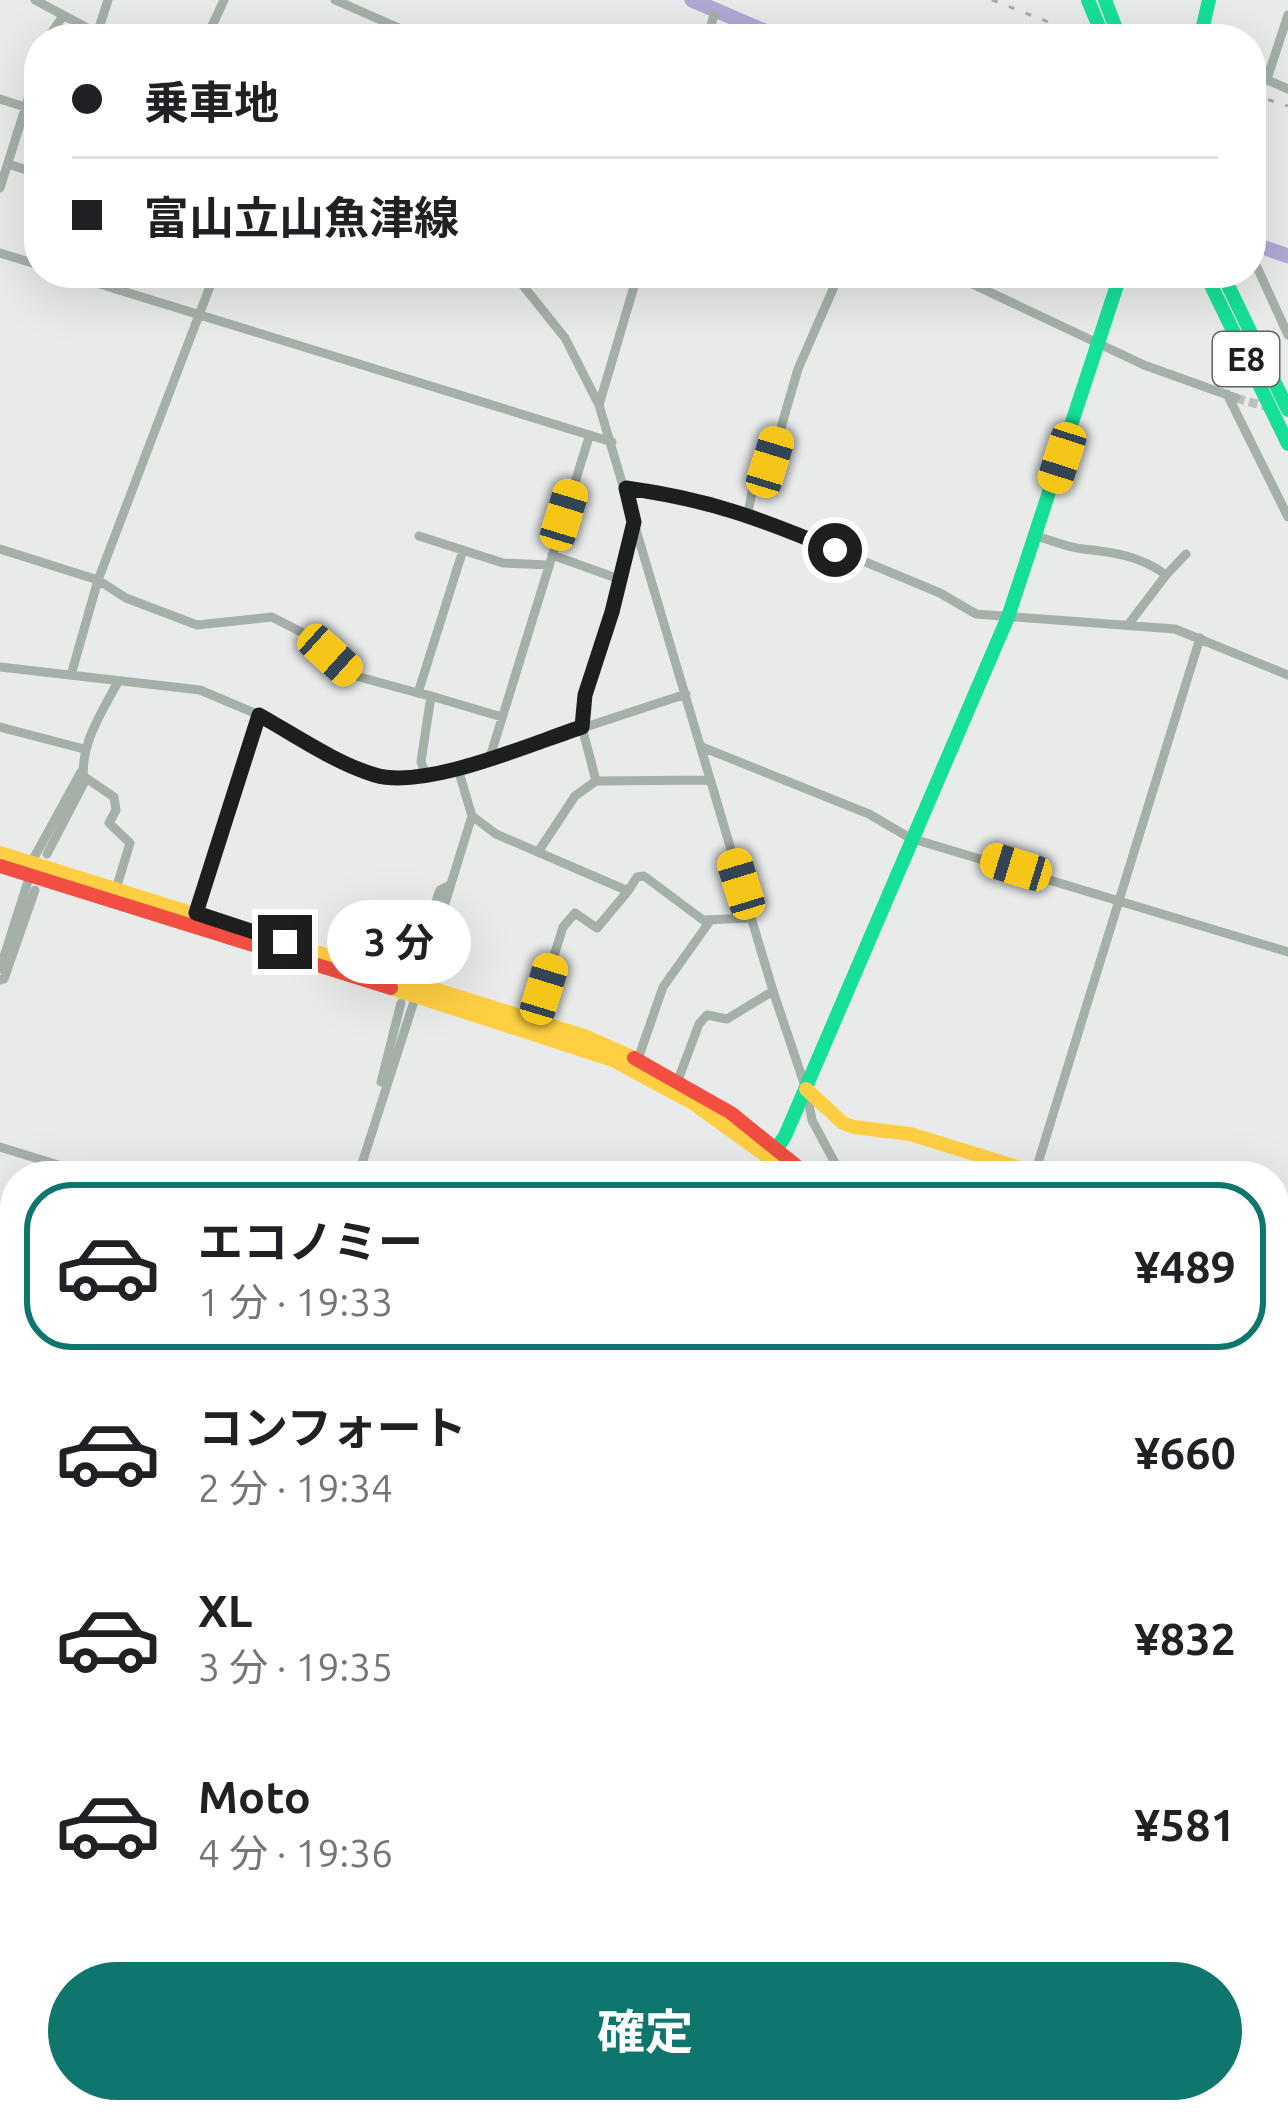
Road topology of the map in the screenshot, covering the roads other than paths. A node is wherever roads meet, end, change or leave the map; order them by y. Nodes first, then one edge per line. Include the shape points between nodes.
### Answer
1 (35, 0) edge
2 (335, 0) edge
3 (714, 15) dead end
4 (1288, 15) edge
5 (63, 16) junction
6 (57, 24) edge
7 (79, 24) edge
8 (390, 24) edge
9 (711, 24) edge
10 (1267, 79) joint
11 (1288, 89) edge
12 (24, 110) edge
13 (8, 164) junction
14 (24, 169) edge
15 (0, 188) edge
16 (1266, 287) edge
17 (121, 288) edge
18 (211, 288) edge
19 (525, 288) edge
20 (634, 288) edge
21 (834, 288) edge
22 (982, 288) edge
23 (1116, 288) edge
24 (1212, 288) edge
25 (1229, 288) edge
26 (202, 317) junction
27 (1288, 335) edge
28 (1100, 342) junction
29 (599, 405) junction
30 (1288, 410) edge
31 (589, 436) junction
32 (612, 442) junction
33 (1288, 445) edge
34 (626, 488) junction
35 (748, 513) junction
36 (1288, 517) edge
37 (634, 522) junction
38 (419, 536) dead end
39 (1036, 536) junction
40 (0, 549) edge
41 (463, 550) junction
42 (1186, 554) dead end
43 (551, 560) junction
44 (1166, 574) junction
45 (619, 579) junction
46 (98, 580) junction
47 (1008, 617) junction
48 (1128, 625) junction
49 (1200, 638) junction
50 (0, 667) edge
51 (1288, 675) edge
52 (71, 676) junction
53 (118, 682) junction
54 (418, 693) junction
55 (686, 694) junction
56 (431, 697) junction
57 (259, 715) junction
58 (502, 717) junction
59 (0, 727) edge
60 (582, 727) junction
61 (702, 747) junction
62 (84, 749) junction
63 (490, 757) junction
64 (458, 769) junction
65 (84, 775) junction
66 (427, 777) junction
67 (710, 780) junction
68 (596, 781) junction
69 (472, 816) junction
70 (910, 838) junction
71 (538, 852) junction
72 (0, 853) edge
73 (47, 854) dead end
74 (0, 866) edge
75 (32, 876) junction
76 (450, 885) junction
77 (116, 889) junction
78 (628, 891) junction
79 (1120, 899) junction
80 (196, 913) junction
81 (752, 919) junction
82 (710, 921) junction
83 (1288, 952) edge
84 (412, 967) dead end
85 (0, 970) edge
86 (0, 980) edge
87 (418, 989) junction
88 (773, 991) junction
89 (401, 1003) dead end
90 (532, 1025) junction
91 (638, 1058) junction
92 (678, 1080) junction
93 (806, 1089) junction
94 (383, 1093) junction
95 (0, 1147) edge
96 (774, 1153) junction
97 (45, 1161) edge
98 (363, 1161) edge
99 (768, 1161) edge
100 (781, 1161) edge
101 (786, 1161) edge
102 (833, 1161) edge
103 (994, 1161) edge
104 (1042, 1161) edge

1 - 5 street
2 - 8 street
3 - 9 street
4 - 10 street
5 - 6 street
5 - 7 street
10 - 11 street
12 - 13 street
13 - 14 street
13 - 15 street
16 - 27 street
17 - 26 street
18 - 26 street
19 - 29 street via 565,338
20 - 29 street
21 - 35 street via 770,462 757,472
22 - 28 street
23 - 28 main road
24 - 33 main road, E8
25 - 30 main road, E8
26 - 31 street
26 - 46 street
28 - 36 street via 1231,396
28 - 39 main road
29 - 32 street
31 - 32 street
31 - 43 street
32 - 34 street
34 - 35 street
34 - 37 street
35 - 47 street via 976,614
37 - 45 street
37 - 55 street
38 - 41 street
39 - 44 street via 1103,548
39 - 47 main road
40 - 46 street
41 - 43 street via 503,563
41 - 54 street
42 - 44 street
43 - 45 street
43 - 58 street
44 - 48 street
45 - 60 street
46 - 52 street
46 - 54 street via 197,626 272,616 308,634 352,675
47 - 48 street
47 - 70 main road
48 - 49 street
49 - 51 street
49 - 79 street
50 - 52 street
52 - 53 street
53 - 57 street via 200,690
53 - 62 street
54 - 56 street
55 - 60 street
55 - 61 street
56 - 58 street
56 - 66 street via 421,762
57 - 66 street via 376,776
57 - 80 street
58 - 63 street
59 - 62 street
60 - 63 street
60 - 68 street
61 - 67 street
61 - 70 street
62 - 65 street
63 - 64 street
64 - 66 street
64 - 69 street
65 - 73 street
65 - 75 street
65 - 77 street via 114,797 109,823 130,843
67 - 68 street
67 - 81 street
68 - 71 street via 575,796
69 - 71 street
69 - 76 street
70 - 79 street
70 - 93 main road
71 - 78 street
72 - 75 main road
74 - 75 main road
75 - 77 main road
75 - 85 street
75 - 86 street
75 - 87 main road
76 - 84 street via 440,890
76 - 87 street
77 - 80 main road
78 - 82 street via 644,876
78 - 90 street via 597,928 575,914 563,927
79 - 83 street
79 - 104 street
80 - 87 main road
81 - 82 street
81 - 88 street
82 - 91 street via 663,987
87 - 90 main road
87 - 94 street
88 - 92 street via 727,1019 707,1015
88 - 93 street
89 - 94 street
90 - 91 main road
90 - 96 main road via 631,1067
91 - 92 main road
92 - 96 main road
93 - 96 main road
93 - 102 street
93 - 103 main road via 843,1123
94 - 98 street
95 - 97 street
96 - 99 main road
96 - 100 main road
96 - 101 main road

